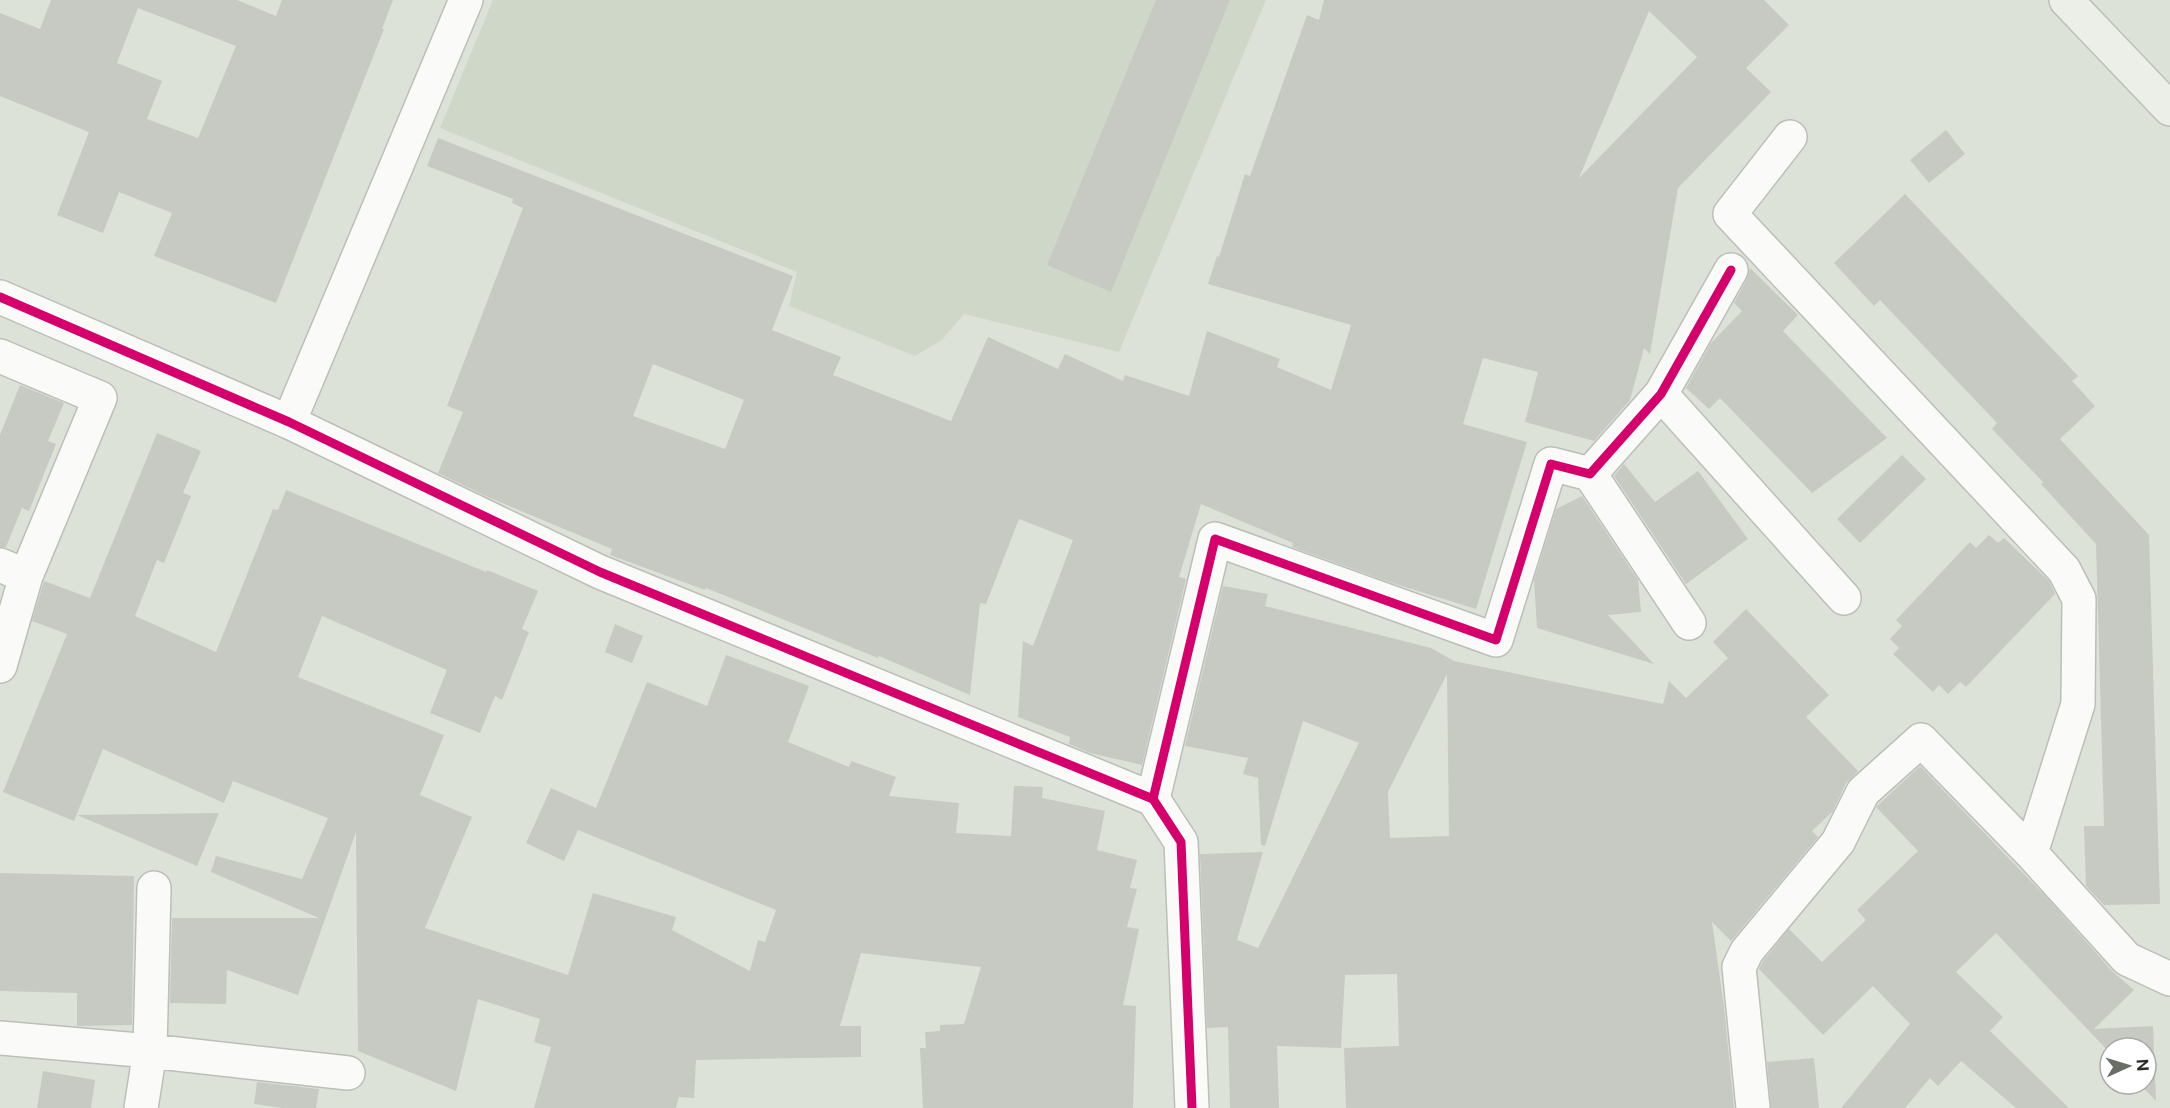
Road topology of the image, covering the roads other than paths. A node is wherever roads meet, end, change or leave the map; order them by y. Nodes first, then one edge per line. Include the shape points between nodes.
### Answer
1 (466, 0) edge
2 (2066, 0) edge
3 (2170, 109) edge
4 (1790, 136) dead end
5 (1731, 270) dead end
6 (0, 297) edge
7 (0, 356) edge
8 (1661, 394) junction
9 (289, 422) junction
10 (1590, 474) junction
11 (13, 570) edge
12 (1844, 598) dead end
13 (1689, 622) dead end
14 (0, 666) edge
15 (1153, 799) junction
16 (2031, 853) junction
17 (154, 888) dead end
18 (2170, 978) edge
19 (0, 1038) edge
20 (150, 1051) junction
21 (348, 1073) dead end
22 (141, 1108) edge
23 (1192, 1108) edge
24 (1753, 1108) edge

1 - 9 street
2 - 3 main road
4 - 16 street via 1730,214 2064,570 2079,600 2078,704
5 - 8 street
6 - 9 street
7 - 11 street via 100,398
8 - 10 street
8 - 12 street
9 - 15 street via 600,572
10 - 13 street
10 - 15 street via 1551,464 1496,640 1215,539
11 - 14 street
15 - 23 street via 1181,842
16 - 18 street via 2127,959
16 - 24 street via 1921,740 1863,792 1839,842 1747,951 1739,967
17 - 20 street
19 - 20 street
20 - 21 street
20 - 22 street

